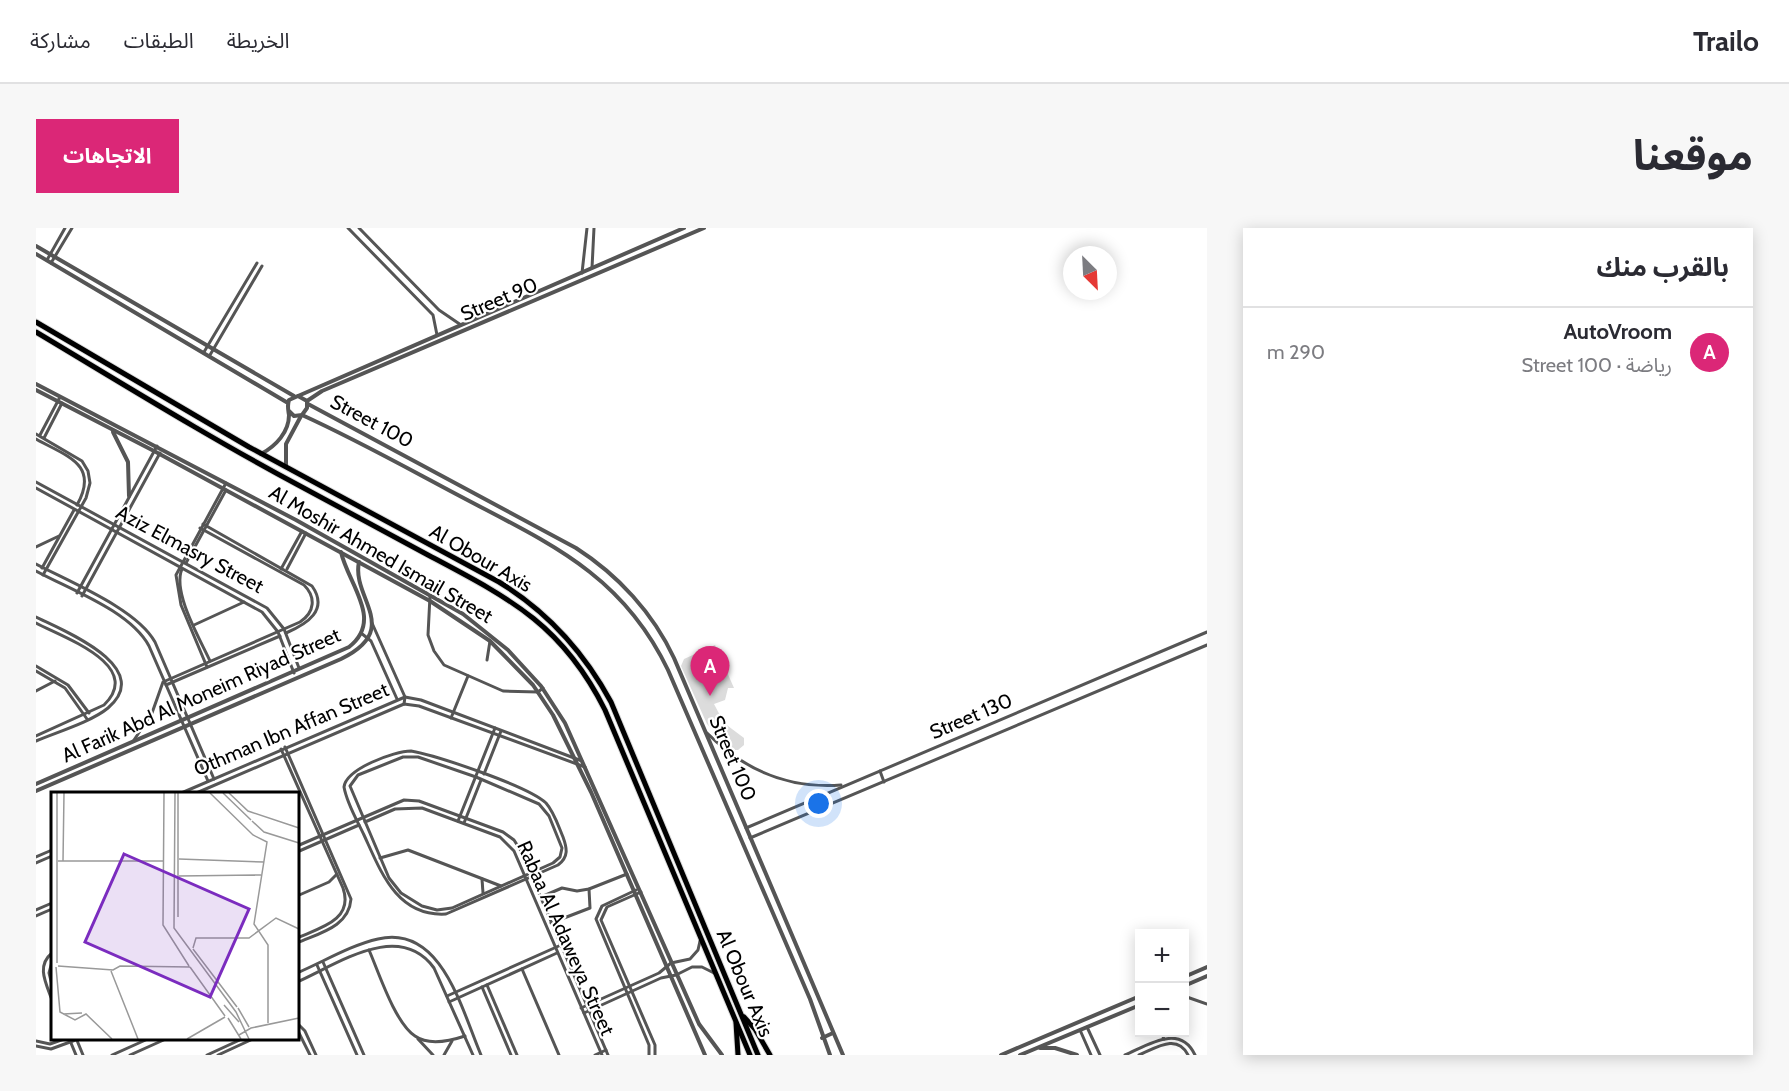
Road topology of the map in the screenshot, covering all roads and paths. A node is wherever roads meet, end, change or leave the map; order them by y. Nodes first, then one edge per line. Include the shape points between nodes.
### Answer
1 (69, 228) edge
2 (348, 228) edge
3 (359, 228) edge
4 (587, 228) edge
5 (594, 228) edge
6 (684, 228) edge
7 (704, 228) edge
8 (36, 246) edge
9 (36, 254) edge
10 (52, 256) junction
11 (49, 262) junction
12 (257, 263) dead end
13 (262, 266) dead end
14 (592, 268) junction
15 (582, 273) junction
16 (238, 294) junction
17 (243, 298) junction
18 (439, 310) junction
19 (506, 312) junction
20 (433, 315) junction
21 (508, 318) dead end
22 (36, 322) edge
23 (461, 325) junction
24 (36, 332) edge
25 (437, 335) junction
26 (207, 347) junction
27 (213, 350) junction
28 (204, 352) junction
29 (210, 355) junction
30 (36, 384) edge
31 (319, 384) junction
32 (36, 390) edge
33 (322, 391) junction
34 (296, 396) junction
35 (61, 400) junction
36 (288, 403) junction
37 (307, 403) junction
38 (289, 411) junction
39 (302, 415) junction
40 (110, 429) junction
41 (39, 438) edge
42 (155, 448) junction
43 (161, 451) junction
44 (261, 454) junction
45 (286, 468) junction
46 (36, 482) edge
47 (226, 486) junction
48 (38, 490) edge
49 (36, 496) edge
50 (129, 496) junction
51 (492, 502) junction
52 (79, 506) junction
53 (485, 509) junction
54 (76, 511) junction
55 (523, 519) junction
56 (114, 525) junction
57 (516, 526) junction
58 (204, 527) junction
59 (119, 528) junction
60 (111, 530) junction
61 (304, 532) junction
62 (117, 533) junction
63 (60, 535) junction
64 (36, 547) edge
65 (189, 547) junction
66 (293, 548) junction
67 (194, 549) junction
68 (297, 550) junction
69 (340, 552) junction
70 (359, 562) junction
71 (183, 563) junction
72 (36, 564) edge
73 (42, 567) junction
74 (180, 567) junction
75 (46, 570) junction
76 (283, 570) junction
77 (38, 572) edge
78 (44, 575) junction
79 (80, 588) junction
80 (85, 591) junction
81 (77, 593) junction
82 (82, 596) junction
83 (430, 596) junction
84 (244, 602) junction
85 (429, 602) junction
86 (371, 611) junction
87 (364, 612) junction
88 (36, 616) edge
89 (372, 621) junction
90 (36, 623) edge
91 (194, 624) junction
92 (285, 631) junction
93 (1207, 632) edge
94 (361, 633) junction
95 (279, 634) junction
96 (368, 636) junction
97 (490, 641) junction
98 (1207, 645) edge
99 (487, 660) dead end
100 (211, 663) junction
101 (207, 665) junction
102 (36, 666) edge
103 (300, 670) junction
104 (36, 671) edge
105 (294, 673) junction
106 (468, 676) junction
107 (57, 680) junction
108 (171, 680) junction
109 (165, 683) junction
110 (541, 686) junction
111 (534, 690) junction
112 (36, 691) edge
113 (405, 697) junction
114 (397, 699) junction
115 (404, 704) junction
116 (453, 712) junction
117 (86, 713) junction
118 (89, 718) junction
119 (188, 718) junction
120 (451, 718) junction
121 (182, 721) junction
122 (190, 724) junction
123 (184, 726) junction
124 (495, 728) junction
125 (501, 731) junction
126 (705, 732) junction
127 (493, 734) junction
128 (36, 736) edge
129 (499, 736) junction
130 (36, 741) edge
131 (130, 744) junction
132 (283, 748) junction
133 (286, 754) junction
134 (576, 759) junction
135 (584, 762) junction
136 (578, 765) junction
137 (586, 768) junction
138 (880, 771) junction
139 (477, 775) junction
140 (483, 775) junction
141 (214, 779) junction
142 (481, 779) junction
143 (208, 782) junction
144 (884, 782) junction
145 (36, 784) edge
146 (846, 785) junction
147 (36, 791) edge
148 (184, 792) edge
149 (199, 792) edge
150 (305, 797) junction
151 (298, 800) edge
152 (460, 816) junction
153 (741, 816) junction
154 (362, 818) junction
155 (466, 818) junction
156 (766, 819) junction
157 (357, 820) junction
158 (732, 820) junction
159 (458, 821) junction
160 (364, 823) junction
161 (464, 823) junction
162 (359, 825) junction
163 (746, 828) junction
164 (769, 830) junction
165 (322, 835) junction
166 (750, 838) junction
167 (324, 840) junction
168 (298, 846) edge
169 (51, 850) edge
170 (298, 852) edge
171 (756, 852) junction
172 (51, 856) edge
173 (747, 856) junction
174 (36, 857) edge
175 (380, 858) junction
176 (36, 863) edge
177 (339, 873) junction
178 (627, 874) junction
179 (531, 875) junction
180 (481, 878) junction
181 (525, 878) junction
182 (329, 882) junction
183 (343, 882) junction
184 (501, 886) junction
185 (589, 890) junction
186 (640, 890) junction
187 (635, 893) junction
188 (483, 894) junction
189 (298, 896) edge
190 (540, 898) junction
191 (51, 903) edge
192 (51, 909) edge
193 (36, 910) edge
194 (782, 914) junction
195 (36, 916) edge
196 (774, 918) junction
197 (786, 922) junction
198 (551, 923) junction
199 (777, 926) junction
200 (308, 935) junction
201 (298, 938) edge
202 (700, 938) junction
203 (298, 942) edge
204 (561, 945) junction
205 (555, 947) junction
206 (369, 950) junction
207 (563, 950) junction
208 (557, 953) junction
209 (51, 954) edge
210 (322, 962) junction
211 (671, 963) junction
212 (317, 964) junction
213 (51, 966) edge
214 (1207, 967) edge
215 (665, 968) junction
216 (326, 969) junction
217 (522, 969) junction
218 (320, 972) junction
219 (298, 974) edge
220 (676, 975) junction
221 (715, 975) junction
222 (1189, 975) edge
223 (669, 976) junction
224 (1207, 976) edge
225 (51, 981) edge
226 (298, 982) edge
227 (1189, 984) edge
228 (487, 985) junction
229 (482, 987) junction
230 (630, 987) junction
231 (625, 989) junction
232 (632, 992) junction
233 (454, 993) junction
234 (627, 994) junction
235 (447, 996) junction
236 (51, 997) edge
237 (1189, 997) edge
238 (1135, 998) edge
239 (457, 999) junction
240 (449, 1002) junction
241 (1207, 1004) edge
242 (587, 1006) junction
243 (1135, 1007) edge
244 (581, 1008) junction
245 (589, 1011) junction
246 (584, 1013) junction
247 (742, 1014) junction
248 (736, 1021) junction
249 (298, 1024) edge
250 (1087, 1027) junction
251 (1080, 1030) junction
252 (298, 1031) edge
253 (833, 1033) junction
254 (465, 1036) junction
255 (417, 1038) junction
256 (822, 1038) junction
257 (1164, 1039) joint
258 (69, 1040) edge
259 (78, 1040) edge
260 (146, 1040) edge
261 (164, 1040) edge
262 (240, 1040) edge
263 (251, 1040) edge
264 (36, 1041) edge
265 (452, 1041) junction
266 (36, 1046) edge
267 (1147, 1046) junction
268 (1142, 1048) junction
269 (606, 1050) junction
270 (1031, 1050) junction
271 (1150, 1053) edge
272 (601, 1054) edge
273 (1144, 1054) edge
274 (76, 1055) edge
275 (83, 1055) edge
276 (112, 1055) edge
277 (130, 1055) edge
278 (207, 1055) edge
279 (218, 1055) edge
280 (310, 1055) edge
281 (316, 1055) edge
282 (357, 1055) edge
283 (364, 1055) edge
284 (433, 1055) edge
285 (444, 1055) edge
286 (473, 1055) edge
287 (482, 1055) edge
288 (511, 1055) edge
289 (517, 1055) edge
290 (560, 1055) edge
291 (595, 1055) edge
292 (608, 1055) edge
293 (650, 1055) edge
294 (655, 1055) edge
295 (705, 1055) edge
296 (722, 1055) edge
297 (738, 1055) edge
298 (750, 1055) edge
299 (758, 1055) edge
300 (770, 1055) edge
301 (830, 1055) edge
302 (843, 1055) edge
303 (1001, 1055) edge
304 (1020, 1055) edge
305 (1077, 1055) edge
306 (1091, 1055) edge
307 (1100, 1055) edge
308 (1125, 1055) edge
309 (1139, 1055) edge
310 (1188, 1055) edge
311 (1195, 1055) edge

1 - 10 street
2 - 20 street
3 - 18 street
4 - 15 street
5 - 14 street
6 - 14 street, Street 90
7 - 19 street, Street 90
8 - 10 street
9 - 11 street
10 - 11 street
10 - 26 street
11 - 28 street
12 - 16 street
13 - 17 street
14 - 15 street, Street 90
15 - 23 street, Street 90
16 - 17 street
16 - 26 street
17 - 27 street
18 - 20 street
18 - 23 street
19 - 21 street
19 - 33 street, Street 90
20 - 25 street
22 - 44 highway, Al Obour Axis
23 - 25 street, Street 90
24 - 202 highway, Al Obour Axis via 298,485 497,592 546,628 574,658 605,710
25 - 31 street, Street 90
26 - 27 street
26 - 28 street
27 - 29 street
27 - 34 street
28 - 29 street
29 - 36 street
30 - 35 street, Al Moshir Ahmed Ismail Street
31 - 33 street
31 - 34 street, Street 90
32 - 35 street, Al Moshir Ahmed Ismail Street
33 - 37 street, Street 90
34 - 36 street
34 - 37 street
35 - 40 street, Al Moshir Ahmed Ismail Street
35 - 41 street
35 - 42 street, Al Moshir Ahmed Ismail Street
36 - 38 street
37 - 39 street
37 - 51 street, Street 100
38 - 39 street via 294,416
38 - 44 street via 283,435
39 - 45 street via 286,444
39 - 53 street, Street 100
40 - 42 street, Al Moshir Ahmed Ismail Street
40 - 50 street via 128,462
41 - 52 street via 77,457 86,466 89,489
42 - 43 street, Al Moshir Ahmed Ismail Street
42 - 50 street
43 - 47 street, Al Moshir Ahmed Ismail Street
43 - 59 street
44 - 45 highway, Al Obour Axis
45 - 247 highway, Al Obour Axis via 511,590 544,614 573,644 611,702
46 - 52 street, Aziz Elmasry Street
47 - 58 street
47 - 61 street, Al Moshir Ahmed Ismail Street
47 - 83 street, Al Moshir Ahmed Ismail Street
48 - 49 street
48 - 54 street, Aziz Elmasry Street
50 - 56 street
51 - 53 street via 485,503
51 - 55 street, Street 100
52 - 54 street
52 - 56 street, Aziz Elmasry Street
53 - 57 street, Street 100
54 - 60 street, Aziz Elmasry Street
54 - 63 street
54 - 75 street
55 - 57 street via 523,526
55 - 126 street, Street 100 via 592,559 635,599 668,647
56 - 59 street, Aziz Elmasry Street
56 - 60 street
57 - 158 street, Street 100 via 589,569 638,619 668,670
58 - 65 street
58 - 67 street
58 - 76 street
59 - 62 street
59 - 71 street, Aziz Elmasry Street
60 - 62 street, Aziz Elmasry Street
60 - 79 street
61 - 66 street
61 - 68 street
61 - 69 street, Al Moshir Ahmed Ismail Street
62 - 74 street, Aziz Elmasry Street
62 - 80 street
63 - 64 street
63 - 73 street
65 - 67 street
65 - 71 street
66 - 68 street
66 - 76 street
67 - 71 street
68 - 76 street
69 - 70 street, Al Moshir Ahmed Ismail Street
69 - 87 street, Al Farik Abd Al Moneim Riyad Street
70 - 85 street, Al Moshir Ahmed Ismail Street
70 - 86 street, Al Farik Abd Al Moneim Riyad Street via 358,578
71 - 74 street
71 - 92 street, Aziz Elmasry Street via 263,606
72 - 73 street
73 - 75 street
73 - 77 street
74 - 84 street, Aziz Elmasry Street
74 - 91 street via 182,592
74 - 101 street via 176,579 179,600
75 - 78 street
75 - 79 street
76 - 92 street via 312,586 318,603 311,620
77 - 78 street
78 - 81 street
79 - 80 street
79 - 81 street
80 - 82 street
80 - 108 street via 132,616 145,628
81 - 82 street
82 - 109 street via 135,627 150,646
83 - 85 street
83 - 110 street, Al Moshir Ahmed Ismail Street via 494,637
84 - 91 street
84 - 95 street, Aziz Elmasry Street via 267,615
85 - 97 street, Al Moshir Ahmed Ismail Street
85 - 106 street via 426,626 434,651 444,665
86 - 87 street
86 - 89 street, Al Farik Abd Al Moneim Riyad Street
87 - 94 street, Al Farik Abd Al Moneim Riyad Street
88 - 118 street via 100,651 116,667 120,683 117,695 106,709
89 - 96 street, Al Farik Abd Al Moneim Riyad Street
89 - 113 street
90 - 117 street via 98,656 111,668 111,696 104,705
91 - 100 street
92 - 95 street
92 - 103 street, Aziz Elmasry Street
93 - 138 street, Street 130
94 - 96 street
94 - 103 street, Al Farik Abd Al Moneim Riyad Street via 343,651
95 - 100 street
95 - 105 street, Aziz Elmasry Street
96 - 114 street
96 - 122 street, Al Farik Abd Al Moneim Riyad Street via 350,655
97 - 99 street
97 - 111 street, Al Moshir Ahmed Ismail Street
98 - 144 street, Street 130
100 - 101 street
101 - 108 street
102 - 107 street
103 - 105 street, Al Farik Abd Al Moneim Riyad Street
104 - 107 street
105 - 119 street, Al Farik Abd Al Moneim Riyad Street
106 - 111 street via 503,691
106 - 116 street
107 - 112 street
107 - 117 street via 75,693
108 - 109 street
108 - 119 street
109 - 121 street
109 - 131 street via 160,685 147,722
110 - 111 street
110 - 111 street
110 - 135 street, Al Moshir Ahmed Ismail Street
111 - 134 street, Al Moshir Ahmed Ismail Street via 560,725
113 - 114 street, Othman Ibn Affan Street
113 - 115 street
113 - 116 street, Othman Ibn Affan Street
114 - 132 street, Othman Ibn Affan Street
115 - 120 street, Othman Ibn Affan Street
115 - 133 street, Othman Ibn Affan Street
116 - 120 street
116 - 124 street, Othman Ibn Affan Street
117 - 118 street
117 - 128 street
118 - 130 street
119 - 121 street, Al Farik Abd Al Moneim Riyad Street
119 - 122 street
120 - 127 street, Othman Ibn Affan Street
121 - 123 street
121 - 131 street, Al Farik Abd Al Moneim Riyad Street
122 - 123 street, Al Farik Abd Al Moneim Riyad Street
122 - 141 street
123 - 143 street
123 - 147 street, Al Farik Abd Al Moneim Riyad Street
124 - 125 street, Othman Ibn Affan Street
124 - 127 street
125 - 129 street
125 - 134 street, Othman Ibn Affan Street
126 - 146 street via 731,755 761,773 802,784
126 - 153 street, Street 100
127 - 129 street, Othman Ibn Affan Street
127 - 139 street
129 - 136 street, Othman Ibn Affan Street
129 - 140 street
131 - 145 street, Al Farik Abd Al Moneim Riyad Street
132 - 133 street
132 - 141 street, Othman Ibn Affan Street
133 - 149 street, Othman Ibn Affan Street
133 - 150 street
134 - 135 street, Othman Ibn Affan Street
134 - 136 street, Al Moshir Ahmed Ismail Street
135 - 137 street, Al Moshir Ahmed Ismail Street
136 - 137 street, Othman Ibn Affan Street
136 - 178 street, Al Moshir Ahmed Ismail Street
137 - 186 street, Al Moshir Ahmed Ismail Street
138 - 144 street
138 - 146 street, Street 130
139 - 140 street
139 - 142 street
139 - 152 street
139 - 154 street via 418,758 396,758 351,782 350,791
139 - 157 street via 420,753 396,753 347,778 345,793
140 - 142 street
140 - 179 street via 534,795 551,811 567,847 566,855 558,865
141 - 143 street, Othman Ibn Affan Street
142 - 155 street
142 - 179 street via 532,799 549,816 562,852 553,863
143 - 148 street, Othman Ibn Affan Street
144 - 164 street, Street 130
146 - 156 street, Street 130
150 - 151 street
150 - 165 street
152 - 154 street, Rabaa Al Adaweya Street via 412,800 398,801
152 - 155 street, Rabaa Al Adaweya Street
152 - 159 street
153 - 158 street
153 - 163 street, Street 100
154 - 157 street, Rabaa Al Adaweya Street
154 - 160 street
155 - 161 street
155 - 179 street, Rabaa Al Adaweya Street via 514,840
156 - 163 street, Street 130
156 - 164 street via 763,826
157 - 162 street
157 - 165 street, Rabaa Al Adaweya Street
158 - 173 street, Street 100
159 - 160 street, Rabaa Al Adaweya Street via 413,807 395,809
159 - 161 street, Rabaa Al Adaweya Street
160 - 162 street, Rabaa Al Adaweya Street
160 - 175 street
161 - 181 street, Rabaa Al Adaweya Street via 506,840
162 - 167 street, Rabaa Al Adaweya Street
162 - 181 street via 389,888 405,903 430,913 453,911
163 - 166 street, Street 100
164 - 166 street, Street 130
165 - 167 street
165 - 168 street, Rabaa Al Adaweya Street
166 - 171 street, Street 100
167 - 170 street, Rabaa Al Adaweya Street
167 - 177 street
169 - 174 street
171 - 173 street
171 - 194 street, Street 100
172 - 176 street
173 - 196 street, Street 100
175 - 180 street via 408,850
175 - 188 street via 394,886 422,906 444,909
177 - 182 street
177 - 183 street
178 - 185 street
178 - 187 street, Al Moshir Ahmed Ismail Street
179 - 181 street
179 - 190 street, Rabaa Al Adaweya Street
180 - 184 street
180 - 188 street
181 - 184 street
181 - 205 street, Rabaa Al Adaweya Street
182 - 183 street
182 - 189 street
183 - 200 street via 351,899 345,917 335,926
184 - 188 street
185 - 190 street via 562,888
185 - 198 street via 590,908
186 - 187 street
186 - 211 street, Al Moshir Ahmed Ismail Street
187 - 215 street, Al Moshir Ahmed Ismail Street
187 - 230 street via 607,907 601,920
187 - 231 street via 602,906 596,914
190 - 198 street, Rabaa Al Adaweya Street
191 - 193 street
192 - 195 street
194 - 196 street
194 - 197 street, Street 100
196 - 199 street, Street 100
197 - 199 street
197 - 253 street, Street 100
198 - 204 street, Rabaa Al Adaweya Street
199 - 256 street, Street 100 via 813,1007
200 - 201 street
200 - 203 street
202 - 211 street via 695,955
202 - 221 highway, Al Obour Axis
204 - 205 street
204 - 207 street, Rabaa Al Adaweya Street
205 - 208 street, Rabaa Al Adaweya Street
205 - 233 street
206 - 216 street
206 - 235 street via 399,946 419,953 434,968
206 - 255 street via 397,1012
207 - 208 street
207 - 242 street, Rabaa Al Adaweya Street
208 - 217 street
208 - 244 street, Rabaa Al Adaweya Street
209 - 236 street via 43,974
210 - 212 street
210 - 216 street
210 - 233 street via 373,940 404,938 437,959
211 - 215 street
211 - 220 street, Al Moshir Ahmed Ismail Street
212 - 218 street
212 - 219 street
213 - 225 street
214 - 222 street
215 - 223 street, Al Moshir Ahmed Ismail Street
215 - 230 street
216 - 218 street
216 - 283 street
217 - 228 street
217 - 290 street
218 - 226 street
218 - 282 street
220 - 221 street via 697,967
220 - 223 street
220 - 296 street, Al Moshir Ahmed Ismail Street via 702,1030
221 - 248 highway, Al Obour Axis
223 - 232 street
223 - 295 street, Al Moshir Ahmed Ismail Street
224 - 227 street
228 - 229 street
228 - 289 street
229 - 239 street
229 - 288 street
230 - 231 street
230 - 232 street
231 - 234 street
231 - 242 street
232 - 234 street
232 - 294 street via 655,1045
233 - 235 street
233 - 239 street
234 - 245 street
234 - 293 street
235 - 240 street
237 - 241 street
238 - 303 street
239 - 240 street
239 - 287 street
240 - 254 street
242 - 244 street
242 - 245 street, Rabaa Al Adaweya Street
243 - 250 street
244 - 246 street, Rabaa Al Adaweya Street
245 - 246 street
245 - 269 street, Rabaa Al Adaweya Street
246 - 272 street, Rabaa Al Adaweya Street
247 - 299 highway, Al Obour Axis
247 - 300 highway
248 - 297 highway
248 - 298 highway, Al Obour Axis
249 - 281 street
250 - 251 street
250 - 307 street
251 - 270 street
251 - 306 street
252 - 280 street
253 - 256 street
253 - 302 street, Street 100
254 - 265 street
254 - 286 street
255 - 265 street
255 - 284 street
256 - 301 street, Street 100
257 - 267 street
257 - 311 street via 1185,1041
258 - 264 street via 50,1044
258 - 266 street via 51,1049
258 - 274 street
259 - 275 street
260 - 276 street
261 - 277 street
262 - 278 street
263 - 279 street
265 - 285 street
267 - 268 street
267 - 271 street
268 - 273 street
268 - 308 street
269 - 272 street
269 - 292 street, Rabaa Al Adaweya Street
270 - 304 street
270 - 305 street via 1055,1048
271 - 273 street
271 - 310 street via 1171,1042 1181,1045
272 - 291 street
273 - 309 street

